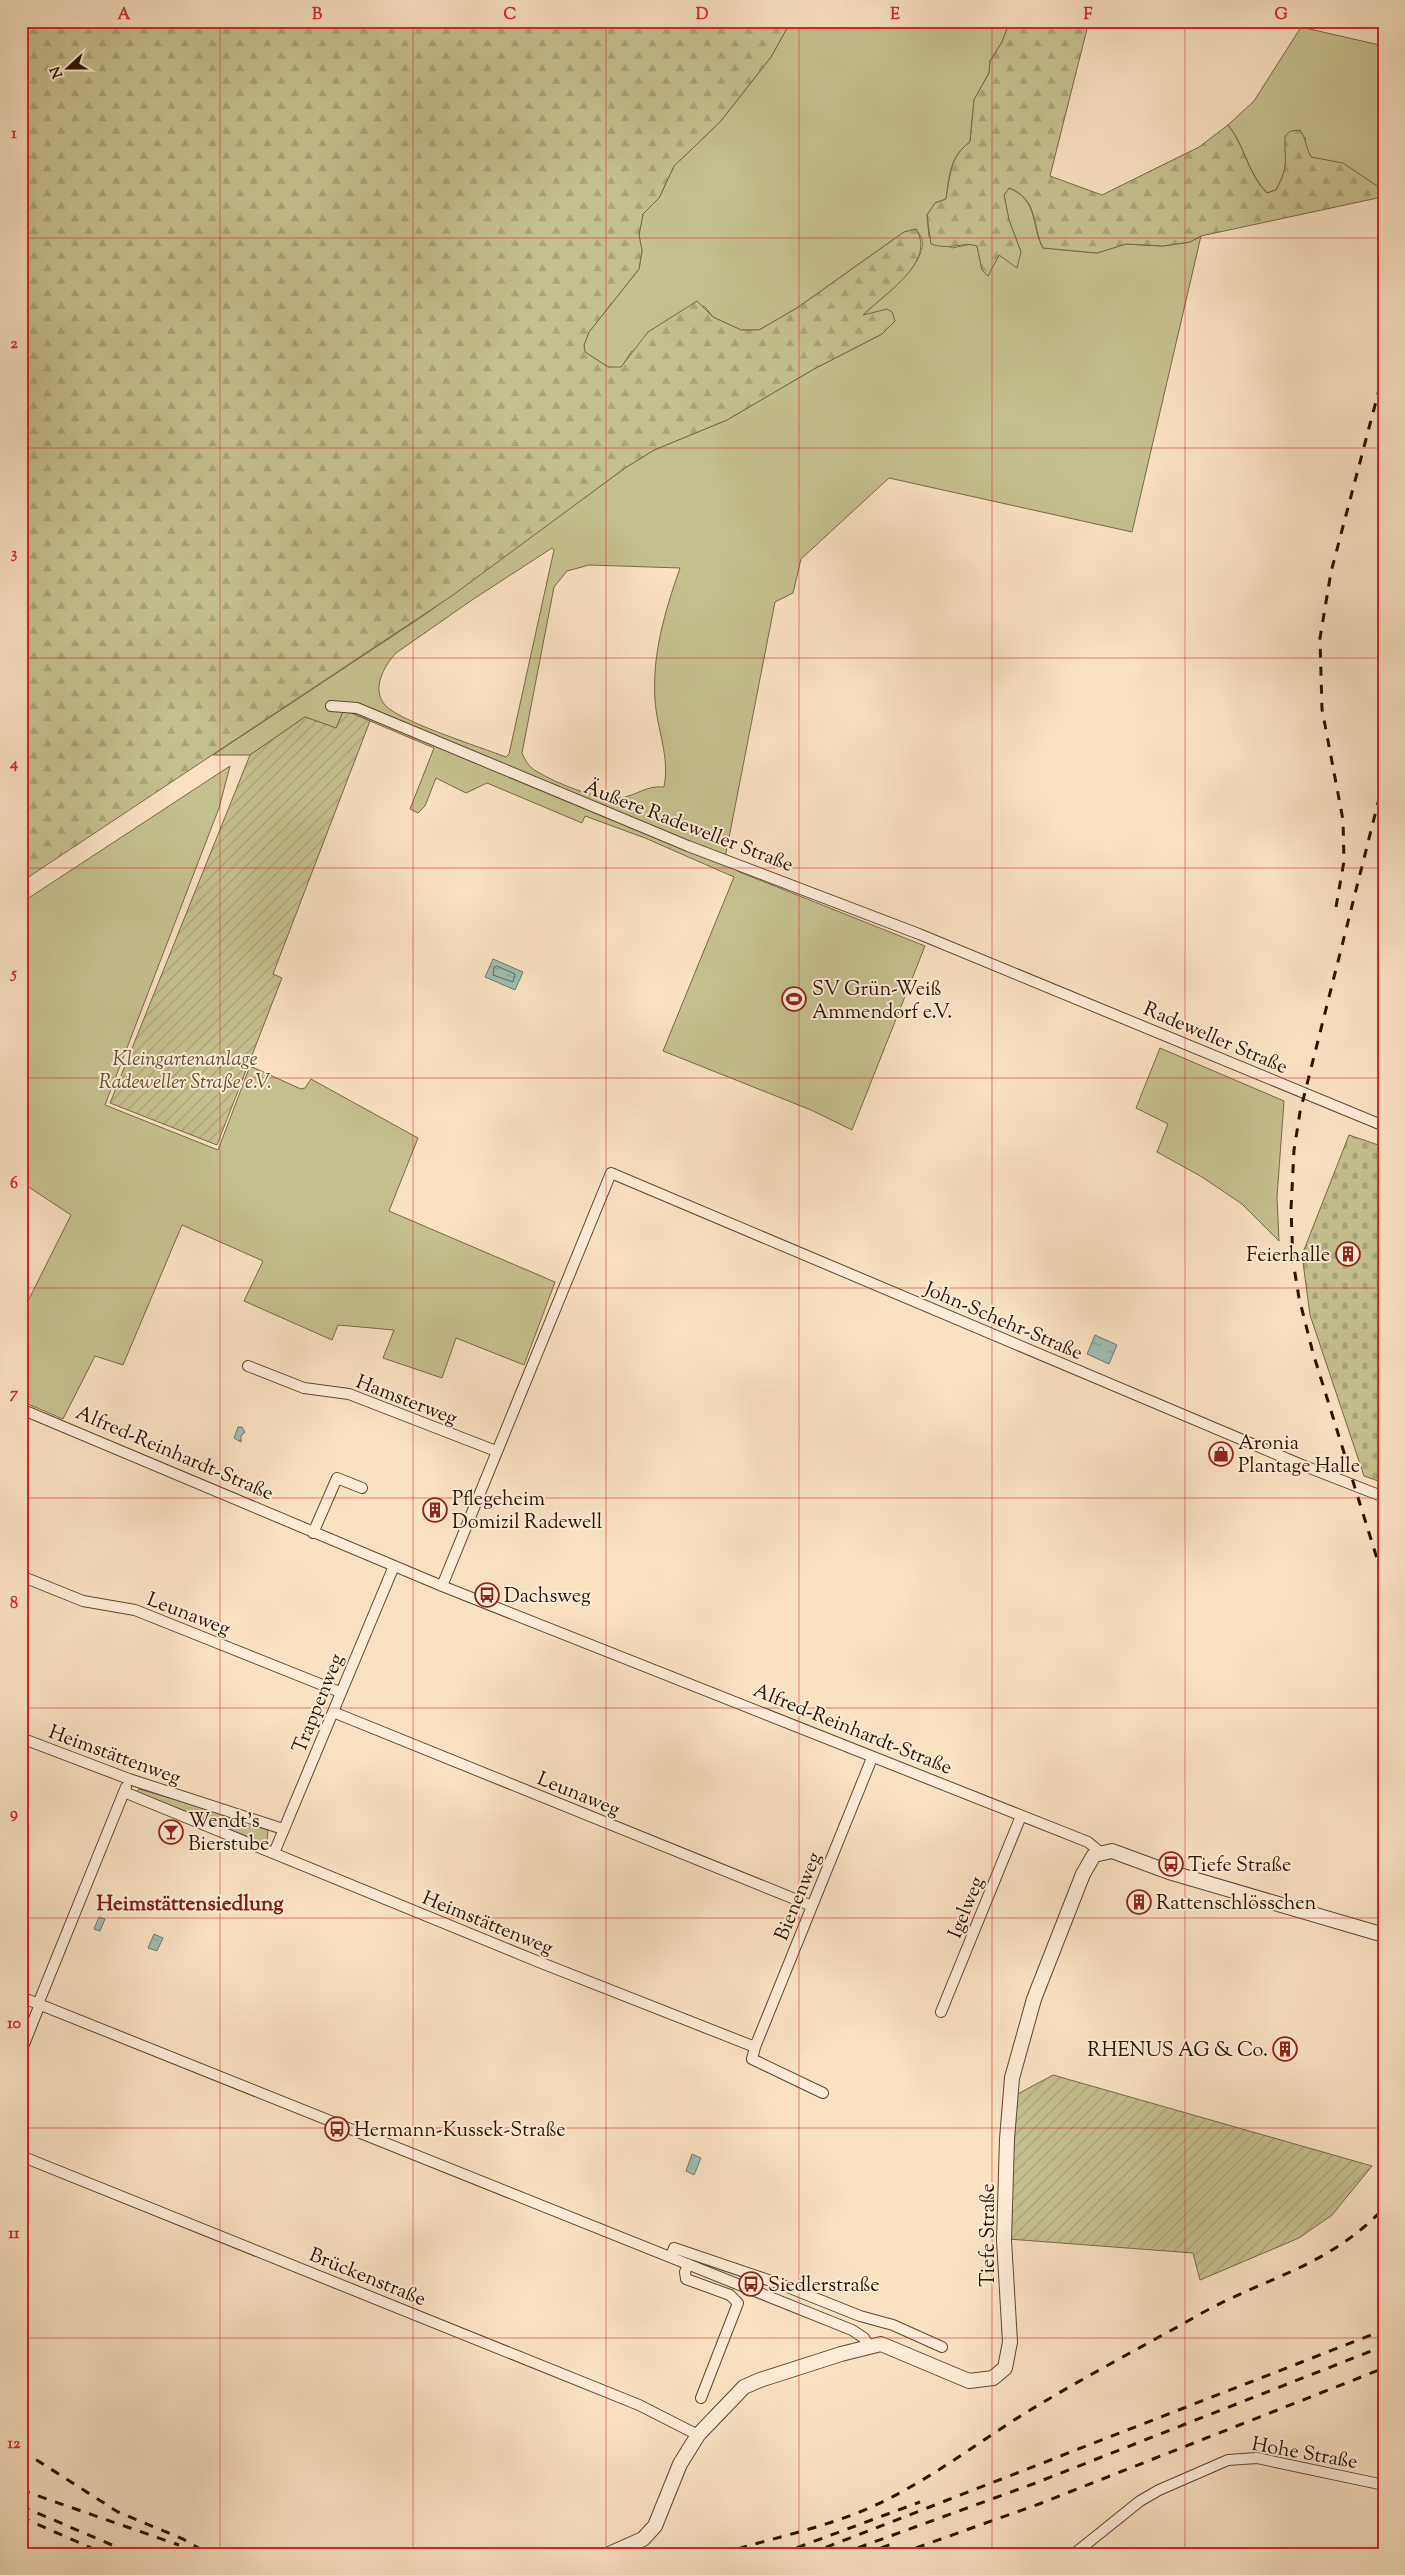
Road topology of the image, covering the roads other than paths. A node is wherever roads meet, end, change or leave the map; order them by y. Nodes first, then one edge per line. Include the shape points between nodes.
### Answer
1 (331, 706) dead end
2 (1034, 981) joint
3 (1384, 1126) edge
4 (248, 1366) dead end
5 (21, 1409) edge
6 (496, 1452) junction
7 (362, 1488) dead end
8 (1384, 1496) edge
9 (313, 1533) junction
10 (394, 1566) junction
11 (21, 1576) edge
12 (442, 1586) junction
13 (340, 1692) junction
14 (333, 1712) junction
15 (21, 1738) edge
16 (872, 1758) junction
17 (129, 1779) junction
18 (124, 1792) junction
19 (1021, 1816) junction
20 (283, 1829) junction
21 (1100, 1852) junction
22 (274, 1853) junction
23 (812, 1906) junction
24 (1384, 1935) edge
25 (21, 1997) edge
26 (39, 2004) junction
27 (941, 2012) dead end
28 (755, 2047) junction
29 (21, 2052) edge
30 (823, 2094) dead end
31 (21, 2156) edge
32 (671, 2256) junction
33 (688, 2264) junction
34 (869, 2346) junction
35 (942, 2347) dead end
36 (701, 2398) dead end
37 (698, 2435) junction
38 (1384, 2484) edge
39 (609, 2554) edge
40 (1074, 2554) edge

1 - 2 street, Äußere Radeweller Straße via 357,708 688,846
2 - 3 street, Radeweller Straße
4 - 6 street, Hamsterweg via 304,1388 350,1394
5 - 9 street, Alfred-Reinhardt-Straße
6 - 8 street, John-Schehr-Straße via 611,1173 1302,1466
6 - 12 street
7 - 9 street via 337,1478
9 - 10 street, Alfred-Reinhardt-Straße
10 - 12 street, Alfred-Reinhardt-Straße
10 - 13 street, Trappenweg
11 - 13 street, Leunaweg via 83,1600 135,1610
12 - 16 street, Alfred-Reinhardt-Straße
13 - 14 street, Trappenweg
14 - 20 street, Trappenweg
14 - 23 street, Leunaweg
15 - 17 street, Heimstättenweg
16 - 19 street, Alfred-Reinhardt-Straße
16 - 23 street, Bienenweg
17 - 18 street
17 - 20 street, Heimstättenweg
18 - 22 street, Heimstättenweg
18 - 26 street
19 - 21 street, Alfred-Reinhardt-Straße via 1088,1842
19 - 27 street, Igelweg
20 - 22 street, Trappenweg
21 - 24 street, Alfred-Reinhardt-Straße via 1112,1851 1176,1874
21 - 34 street, Tiefe Straße via 1094,1855 1083,1874 1034,1999 1012,2078 1004,2240 1010,2342 1005,2368 993,2378 969,2381 881,2344
22 - 28 street, Heimstättenweg
23 - 28 street, Bienenweg
25 - 26 street
26 - 29 street
26 - 32 street
28 - 30 street via 752,2059
31 - 37 street, Brückenstraße via 639,2406
32 - 33 street
32 - 35 street via 674,2248 683,2251 892,2325
33 - 34 street via 852,2330
33 - 36 street via 684,2272 686,2279 730,2296 738,2303
34 - 37 street via 744,2387
37 - 39 street via 680,2464 655,2526 643,2540
38 - 40 street, Hohe Straße via 1257,2458 1228,2460 1158,2490

